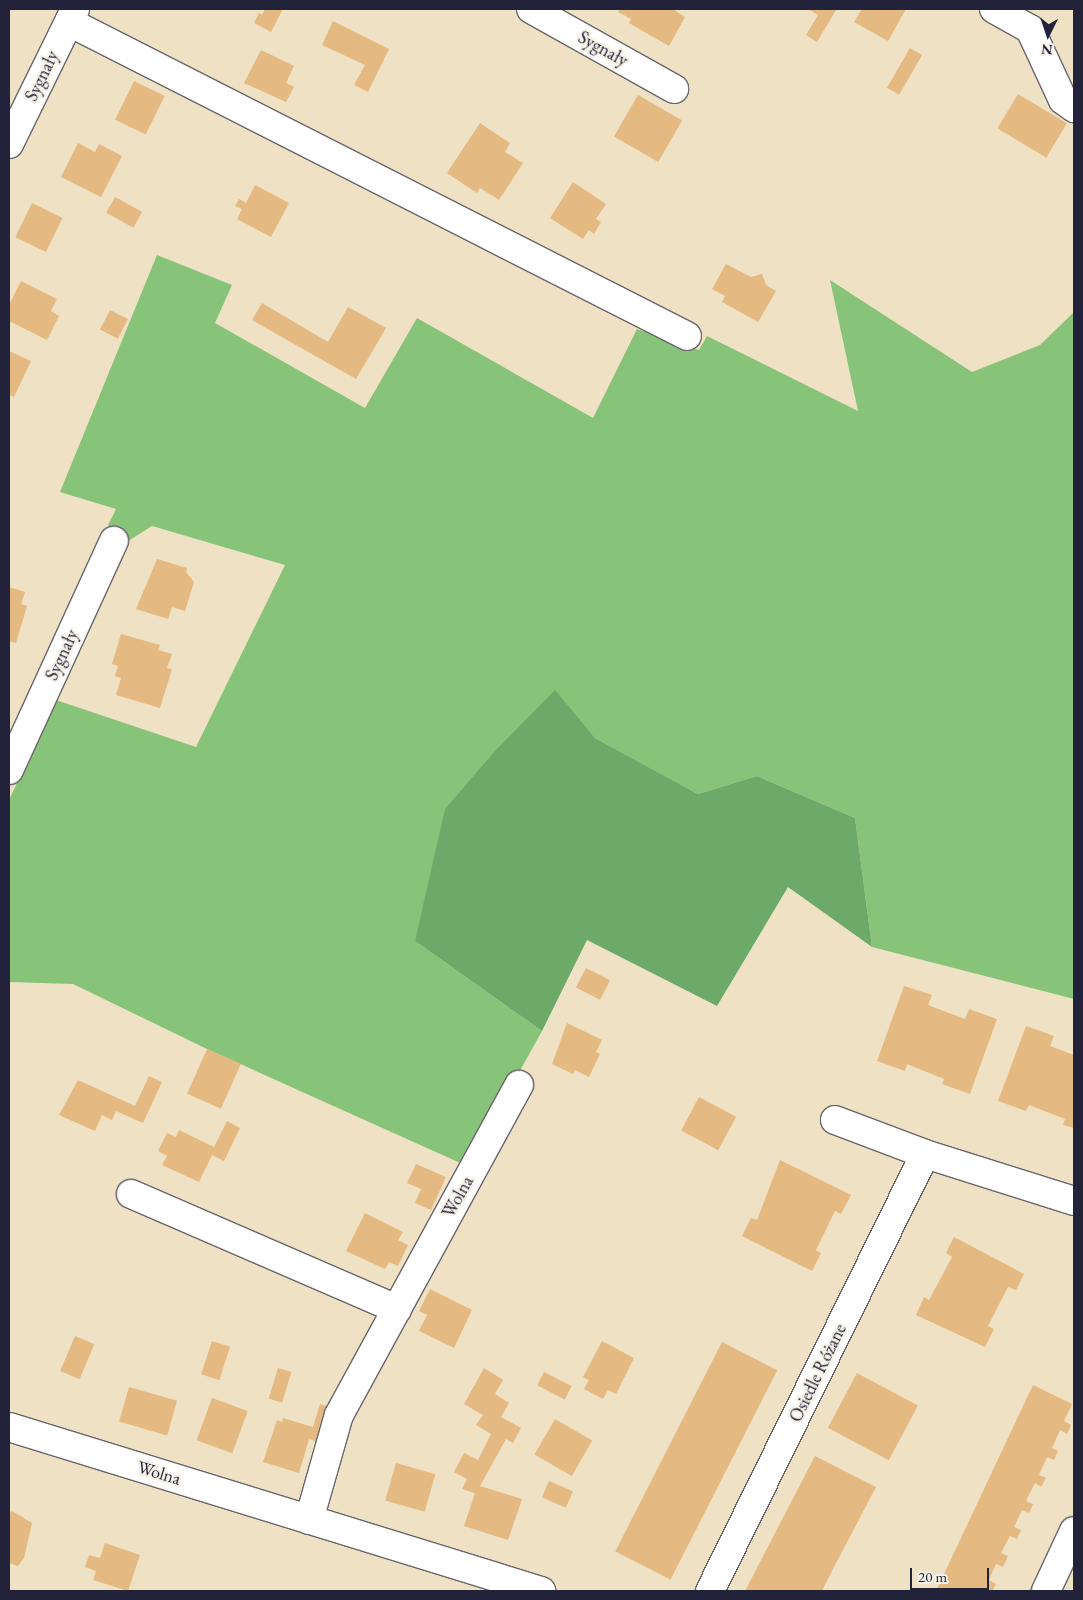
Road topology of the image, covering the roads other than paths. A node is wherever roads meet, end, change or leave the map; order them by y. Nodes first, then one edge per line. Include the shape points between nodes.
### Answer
1 (531, 9) edge
2 (994, 9) edge
3 (72, 15) edge
4 (674, 89) dead end
5 (1074, 108) edge
6 (9, 144) edge
7 (687, 336) dead end
8 (114, 540) dead end
9 (9, 770) edge
10 (519, 1085) dead end
11 (835, 1120) dead end
12 (925, 1154) junction
13 (131, 1194) dead end
14 (1074, 1201) edge
15 (397, 1309) junction
16 (9, 1427) edge
17 (310, 1520) junction
18 (1074, 1532) edge
19 (541, 1591) edge
20 (710, 1591) edge
21 (1046, 1591) edge

1 - 4 street, Sygnały
2 - 5 street via 1030,29 1063,100
3 - 6 street, Sygnały
3 - 7 street
8 - 9 street, Sygnały
10 - 15 street, Wolna
11 - 12 street
12 - 14 street
12 - 20 street, Osiedle Różane
13 - 15 street
15 - 17 street, Wolna via 339,1414
16 - 17 street, Wolna
17 - 19 street, Wolna
18 - 21 street

